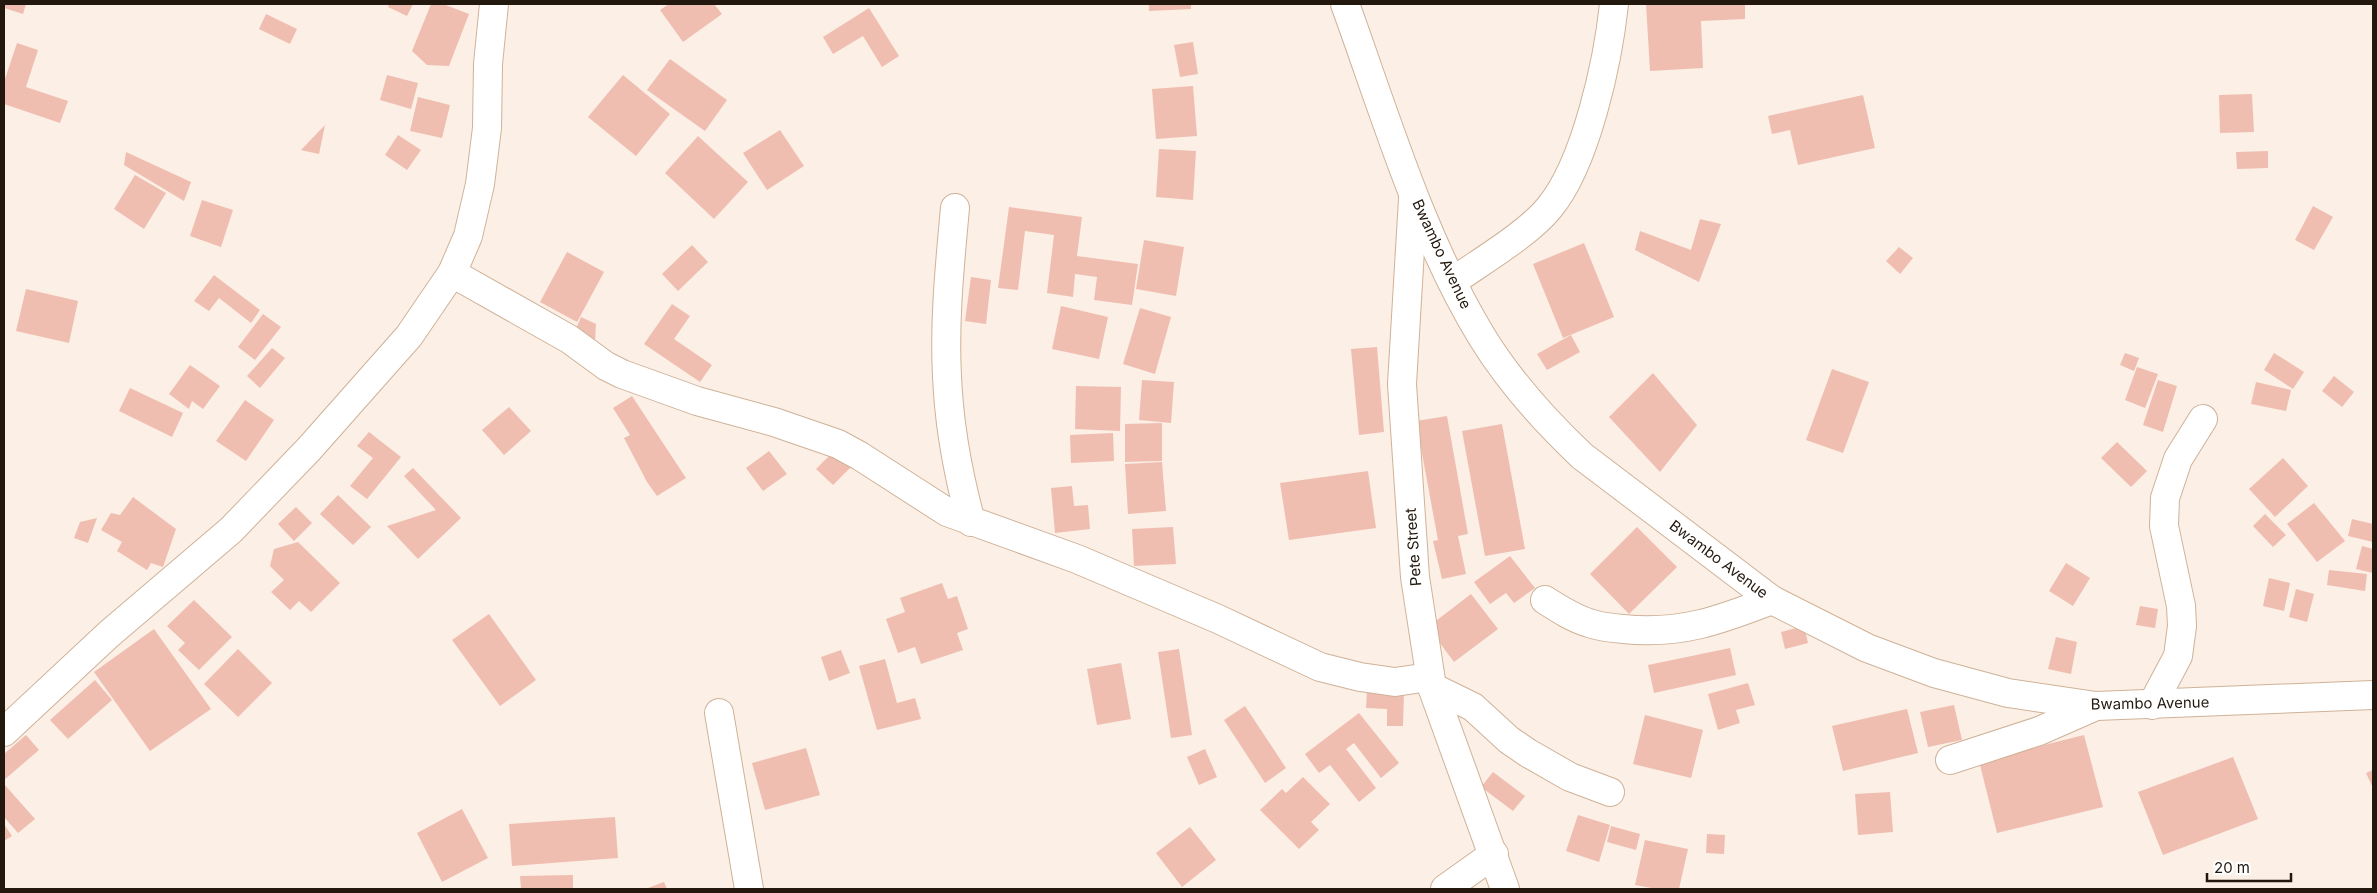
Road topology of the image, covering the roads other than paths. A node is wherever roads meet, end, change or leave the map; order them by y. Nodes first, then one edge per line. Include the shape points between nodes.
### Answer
1 (494, 4) edge
2 (1345, 4) edge
3 (1614, 4) edge
4 (1414, 192) junction
5 (956, 208) dead end
6 (452, 273) junction
7 (1452, 282) junction
8 (2203, 419) dead end
9 (971, 522) junction
10 (1544, 600) dead end
11 (1772, 600) junction
12 (1431, 682) junction
13 (2373, 695) edge
14 (2152, 705) junction
15 (2096, 706) junction
16 (719, 713) dead end
17 (4, 732) edge
18 (1950, 760) dead end
19 (1610, 792) dead end
20 (1494, 854) junction
21 (749, 889) edge
22 (1445, 889) edge
23 (1505, 889) edge

1 - 6 street via 488,64 487,128 480,184 468,236
2 - 4 street, Bwambo Avenue
3 - 7 street via 1592,116 1556,199 1535,221
4 - 7 street, Bwambo Avenue
4 - 12 street, Pete Street via 1402,384 1414,577
5 - 9 street via 949,274 946,376 954,450
6 - 9 street via 568,339 622,374 698,402 774,422 838,444 926,499
6 - 17 street via 409,336 309,449 231,530 109,634
7 - 11 street, Bwambo Avenue via 1482,338 1555,431 1582,456
8 - 14 street via 2178,459 2165,498 2164,526 2181,606 2182,626 2178,656
9 - 12 street via 1077,559 1320,667 1395,682
10 - 11 street via 1591,624 1655,631 1709,623
11 - 15 street, Bwambo Avenue via 1867,648 1934,673 2008,693
12 - 19 street via 1472,707 1528,753 1570,777
12 - 20 street, Pete Street
13 - 14 street, Bwambo Avenue
14 - 15 street, Bwambo Avenue
15 - 18 street via 2039,731
16 - 21 street
20 - 22 street
20 - 23 street, Pete Street

